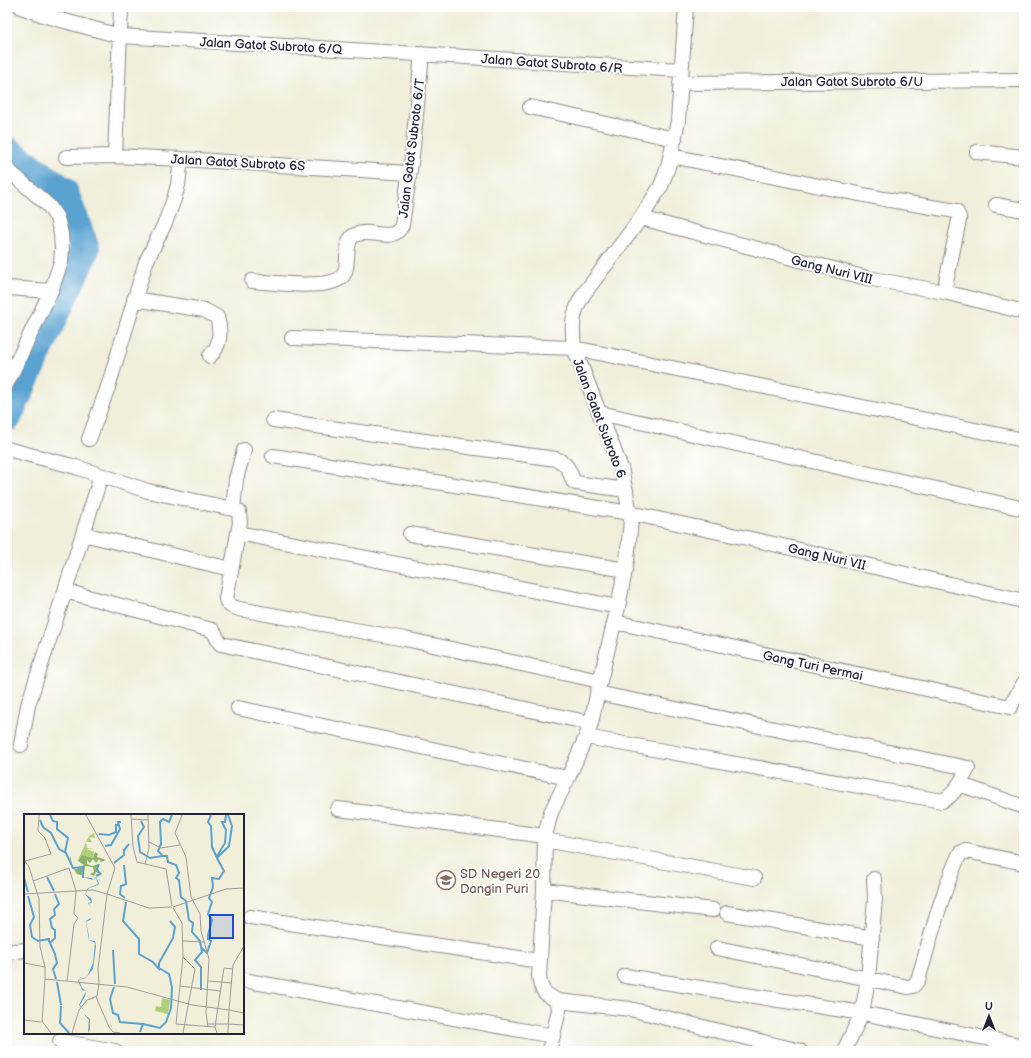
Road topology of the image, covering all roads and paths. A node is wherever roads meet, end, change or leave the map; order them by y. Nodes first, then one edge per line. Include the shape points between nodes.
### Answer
1 (21, 7) edge
2 (121, 7) edge
3 (686, 7) edge
4 (120, 36) junction
5 (422, 54) junction
6 (681, 76) junction
7 (1024, 80) edge
8 (530, 107) dead end
9 (675, 139) junction
10 (977, 152) dead end
11 (115, 156) junction
12 (671, 156) junction
13 (1024, 157) edge
14 (66, 158) dead end
15 (181, 159) junction
16 (7, 169) edge
17 (409, 172) junction
18 (996, 205) dead end
19 (1024, 210) edge
20 (641, 218) junction
21 (252, 281) dead end
22 (7, 288) edge
23 (51, 291) junction
24 (944, 292) junction
25 (134, 299) junction
26 (1024, 312) edge
27 (292, 338) dead end
28 (574, 348) junction
29 (14, 354) edge
30 (210, 356) dead end
31 (7, 382) edge
32 (600, 413) junction
33 (273, 420) dead end
34 (88, 439) dead end
35 (1024, 440) edge
36 (12, 450) edge
37 (244, 450) dead end
38 (273, 456) dead end
39 (101, 476) junction
40 (626, 490) junction
41 (233, 509) junction
42 (1024, 509) edge
43 (630, 513) junction
44 (238, 533) junction
45 (83, 534) junction
46 (410, 534) dead end
47 (231, 569) junction
48 (626, 570) junction
49 (65, 591) junction
50 (1024, 602) edge
51 (618, 607) junction
52 (615, 622) junction
53 (1024, 683) edge
54 (598, 687) junction
55 (238, 708) dead end
56 (591, 722) junction
57 (586, 737) junction
58 (21, 745) dead end
59 (568, 778) junction
60 (959, 784) junction
61 (1024, 807) edge
62 (338, 808) dead end
63 (545, 838) junction
64 (1024, 863) edge
65 (754, 878) dead end
66 (874, 879) dead end
67 (544, 890) junction
68 (250, 917) dead end
69 (872, 938) junction
70 (717, 948) dead end
71 (24, 950) edge
72 (7, 952) edge
73 (540, 961) junction
74 (625, 976) dead end
75 (868, 979) junction
76 (244, 980) edge
77 (558, 1001) junction
78 (862, 1013) junction
79 (553, 1036) junction
80 (60, 1041) dead end
81 (1024, 1046) edge
82 (115, 1051) edge
83 (549, 1051) edge
84 (800, 1051) edge
85 (844, 1051) edge

1 - 4 street, Jalan Gatot Subroto 6/Q
2 - 4 street
3 - 6 street, Jalan Gatot Subroto 6
4 - 5 street, Jalan Gatot Subroto 6/Q
4 - 11 street
5 - 6 street, Jalan Gatot Subroto 6/R
5 - 17 street, Jalan Gatot Subroto 6/T
6 - 7 street, Jalan Gatot Subroto 6/U
6 - 9 street, Jalan Gatot Subroto 6
8 - 9 street
9 - 12 street, Jalan Gatot Subroto 6
10 - 13 street
11 - 14 street, Jalan Gatot Subroto 6S
11 - 15 street, Jalan Gatot Subroto 6S
12 - 20 street, Jalan Gatot Subroto 6 via 664,178
12 - 24 street via 956,211 959,220
15 - 17 street, Jalan Gatot Subroto 6S
15 - 25 street via 174,199 146,262
16 - 23 street via 40,197 57,218 61,234 61,262
17 - 21 street, Jalan Gatot Subroto 6/T via 402,225 396,234 366,233 352,237 344,274 340,278 315,285
18 - 19 street
20 - 24 street, Gang Nuri VIII via 867,278
20 - 28 street, Jalan Gatot Subroto 6 via 577,304 572,329
22 - 23 street
23 - 29 street
24 - 26 street, Gang Nuri VIII
25 - 30 street via 204,310 216,317 220,328 219,340 215,352
25 - 34 street via 108,387
27 - 28 street
28 - 32 street, Jalan Gatot Subroto 6
28 - 35 street
29 - 31 street
32 - 40 street, Jalan Gatot Subroto 6 via 622,468
32 - 42 street
33 - 40 street via 556,459 565,464 573,482
36 - 39 street
37 - 41 street via 236,479
38 - 43 street, Gang Nuri VII
39 - 41 street via 148,491
39 - 45 street
40 - 43 street, Jalan Gatot Subroto 6
41 - 44 street via 239,512 240,516
43 - 48 street, Jalan Gatot Subroto 6
43 - 50 street, Gang Nuri VII
44 - 47 street
44 - 51 street
45 - 47 street
45 - 49 street
46 - 48 street
47 - 54 street via 226,601 239,609 405,639
48 - 51 street, Jalan Gatot Subroto 6
49 - 56 street via 212,630 217,642 221,644
49 - 58 street via 28,705
51 - 52 street, Jalan Gatot Subroto 6
52 - 53 street, Gang Turi Permai via 1010,708
52 - 54 street, Jalan Gatot Subroto 6
54 - 56 street, Jalan Gatot Subroto 6
54 - 60 street via 968,768
55 - 59 street
56 - 57 street, Jalan Gatot Subroto 6
57 - 59 street, Jalan Gatot Subroto 6
57 - 60 street via 942,801 948,798
59 - 63 street, Jalan Gatot Subroto 6 via 551,812
60 - 61 street
62 - 63 street
63 - 65 street
63 - 67 street, Jalan Gatot Subroto 6
64 - 75 street via 966,851 960,853 944,893 916,984 908,987
66 - 69 street
67 - 69 street via 720,912
67 - 73 street, Jalan Gatot Subroto 6
68 - 73 street
69 - 75 street
70 - 75 street
71 - 72 street
73 - 77 street, Jalan Gatot Subroto 6 via 541,987 545,994
74 - 78 street
75 - 78 street
76 - 79 street
77 - 79 street via 559,1010
77 - 84 street via 630,1010
78 - 81 street
78 - 85 street
79 - 83 street
80 - 82 street

